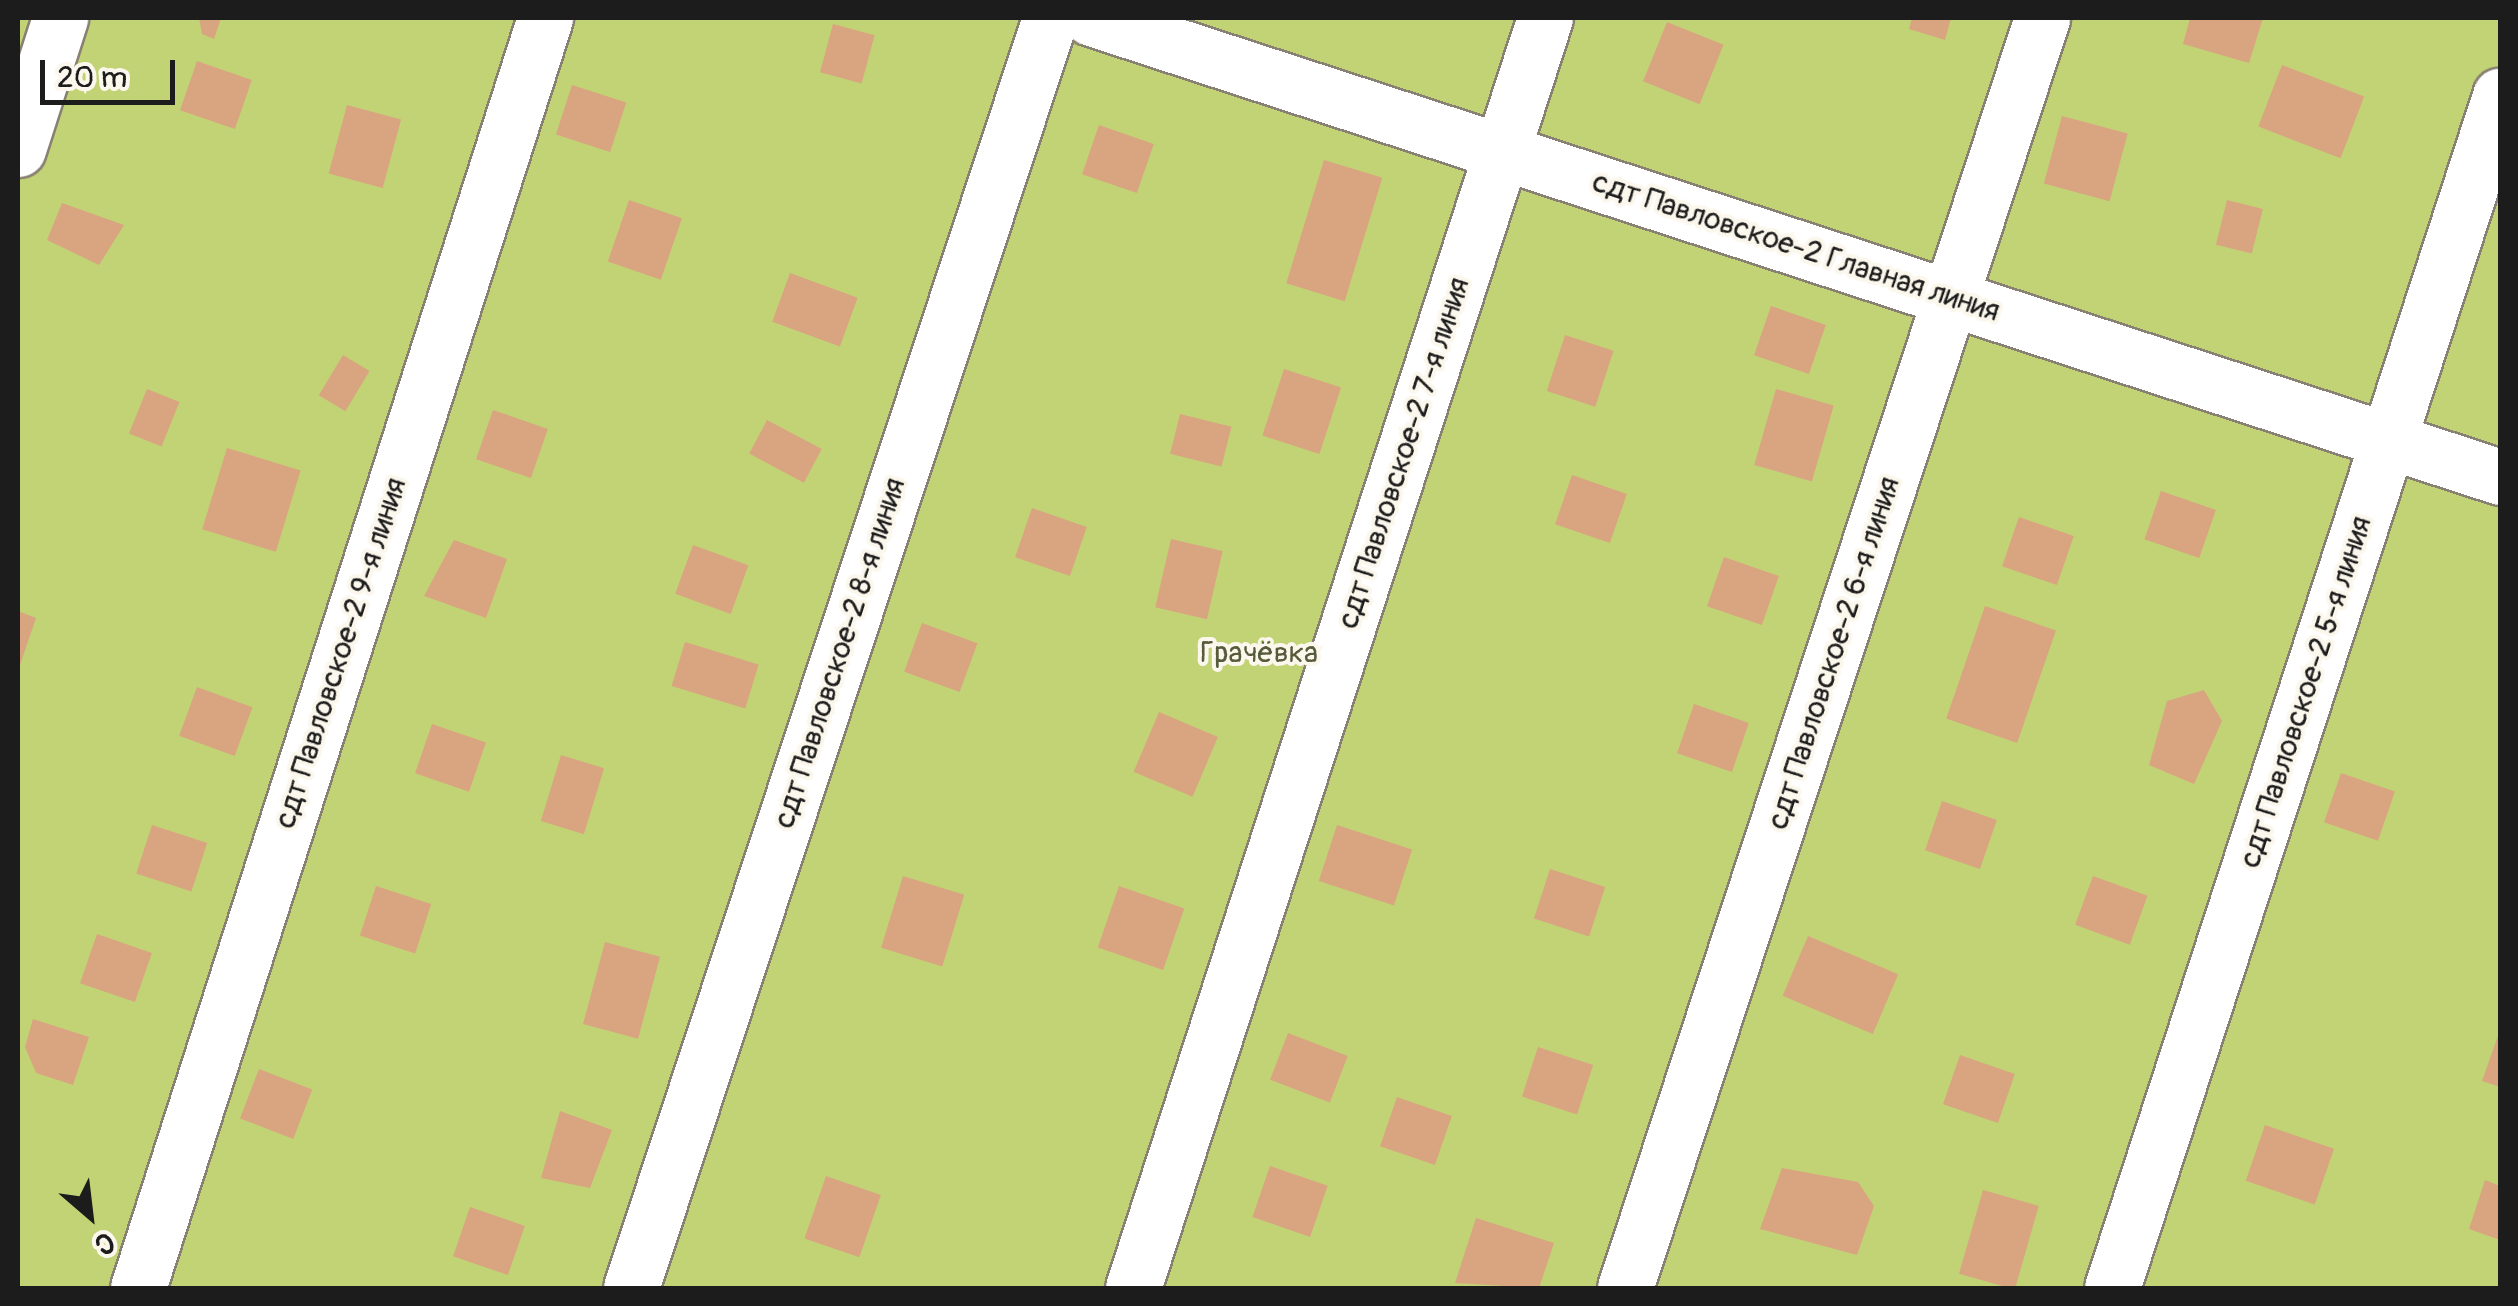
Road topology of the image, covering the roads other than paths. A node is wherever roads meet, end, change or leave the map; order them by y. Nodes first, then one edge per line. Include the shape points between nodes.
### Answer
1 (60, 18) edge
2 (545, 18) edge
3 (1050, 18) edge
4 (1092, 18) edge
5 (1545, 18) edge
6 (2042, 18) edge
7 (2500, 96) edge
8 (18, 149) edge
9 (1502, 151) junction
10 (1950, 298) junction
11 (2388, 440) junction
12 (2500, 476) edge
13 (138, 1288) edge
14 (631, 1288) edge
15 (1133, 1288) edge
16 (1626, 1288) edge
17 (2112, 1288) edge

1 - 8 street
2 - 13 street, сдт Павловское-2 9-я линия
3 - 14 street, сдт Павловское-2 8-я линия
4 - 9 street, сдт Павловское-2 Главная линия
5 - 9 street, сдт Павловское-2 7-я линия
6 - 10 street, сдт Павловское-2 6-я линия
7 - 11 street, сдт Павловское-2 5-я линия
9 - 10 street, сдт Павловское-2 Главная линия
9 - 15 street, сдт Павловское-2 7-я линия
10 - 11 street, сдт Павловское-2 Главная линия
10 - 16 street, сдт Павловское-2 6-я линия
11 - 12 street, сдт Павловское-2 Главная линия
11 - 17 street, сдт Павловское-2 5-я линия

